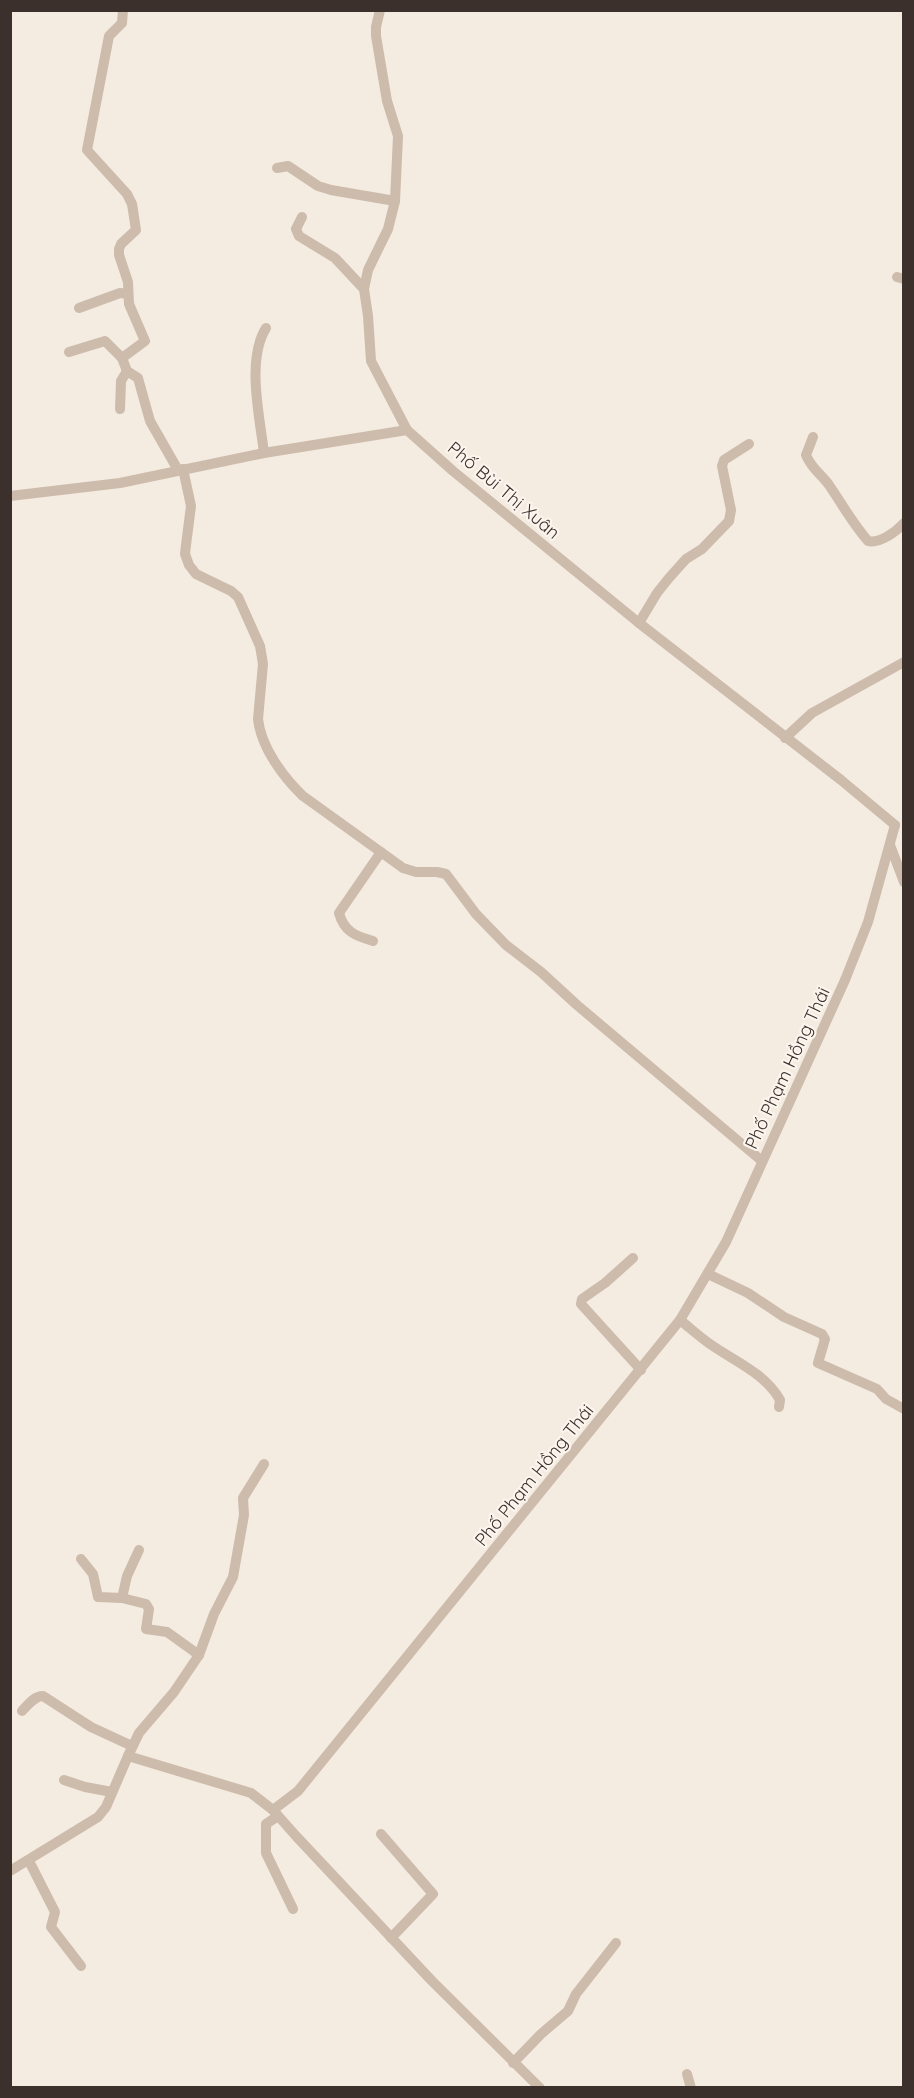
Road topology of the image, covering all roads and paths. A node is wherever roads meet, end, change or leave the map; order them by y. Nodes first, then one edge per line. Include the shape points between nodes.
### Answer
1 (123, 10) edge
2 (380, 10) edge
3 (277, 168) dead end
4 (395, 201) junction
5 (302, 216) dead end
6 (364, 290) junction
7 (128, 294) junction
8 (79, 308) dead end
9 (266, 328) dead end
10 (69, 352) dead end
11 (122, 358) junction
12 (127, 371) junction
13 (120, 409) dead end
14 (407, 430) junction
15 (813, 437) dead end
16 (749, 444) dead end
17 (264, 453) junction
18 (180, 470) junction
19 (10, 496) edge
20 (903, 523) edge
21 (639, 623) junction
22 (903, 662) edge
23 (785, 738) junction
24 (899, 822) edge
25 (889, 844) junction
26 (381, 852) junction
27 (903, 882) edge
28 (373, 941) dead end
29 (762, 1161) junction
30 (633, 1258) dead end
31 (708, 1274) junction
32 (681, 1320) junction
33 (641, 1370) junction
34 (779, 1407) dead end
35 (903, 1408) edge
36 (264, 1464) dead end
37 (139, 1550) dead end
38 (81, 1559) dead end
39 (122, 1598) junction
40 (199, 1655) junction
41 (22, 1711) dead end
42 (130, 1751) junction
43 (64, 1780) dead end
44 (112, 1792) junction
45 (276, 1813) junction
46 (381, 1834) dead end
47 (29, 1861) junction
48 (10, 1871) edge
49 (293, 1909) dead end
50 (391, 1938) junction
51 (615, 1943) dead end
52 (81, 1966) dead end
53 (513, 2063) junction
54 (687, 2074) dead end
55 (540, 2088) edge
56 (691, 2088) edge

1 - 7 street via 122,22 109,36 87,150 132,204 136,230 118,249
2 - 4 street via 376,36 387,101 398,136
3 - 4 street via 288,166 331,190
4 - 6 street via 385,237 364,279
5 - 6 street via 296,229 299,236 335,258
6 - 14 street via 371,361
7 - 8 street via 120,293
7 - 11 street via 145,341
9 - 17 street via 260,337 256,375
10 - 11 street via 105,341
11 - 12 street
12 - 13 street via 121,381
12 - 18 street via 140,382 150,421
14 - 17 street
14 - 21 street, Phố Bùi Thị Xuân
15 - 20 street via 806,455 808,461 868,542 874,543
16 - 21 street via 724,460 722,466 731,510 729,521 669,578
17 - 18 street
18 - 19 street via 120,483
18 - 26 street via 191,506 186,544 189,565 196,574 238,597 260,646 263,664 258,719 267,747 303,796
21 - 23 street, Phố Bùi Thị Xuân
22 - 23 street via 812,713
23 - 24 street, Phố Bùi Thị Xuân
24 - 25 street, Phố Phạm Hồng Thái
25 - 27 street
25 - 29 street, Phố Phạm Hồng Thái via 858,948
26 - 28 street via 339,913 352,935
26 - 29 street via 409,871 446,874 506,945
29 - 31 street, Phố Phạm Hồng Thái
30 - 33 street via 581,1301
31 - 32 street, Phố Phạm Hồng Thái
31 - 35 street via 822,1334 825,1339 818,1363 877,1389
32 - 33 street, Phố Phạm Hồng Thái
32 - 34 street via 771,1387 780,1400
33 - 45 street, Phố Phạm Hồng Thái
36 - 40 street via 243,1498 243,1524 233,1577
37 - 39 street
38 - 39 street via 93,1574 98,1597
39 - 40 street via 149,1606 146,1629 167,1632
40 - 42 street via 183,1681 139,1733
41 - 42 street via 43,1696
42 - 44 street
42 - 45 street via 251,1793
43 - 44 street
44 - 47 street via 98,1817
45 - 49 street via 266,1824 266,1853
45 - 50 street
46 - 50 street via 434,1894
47 - 48 street
47 - 52 street via 55,1911 51,1927
50 - 53 street
51 - 53 street via 576,1994 568,2011
53 - 55 street
54 - 56 street

